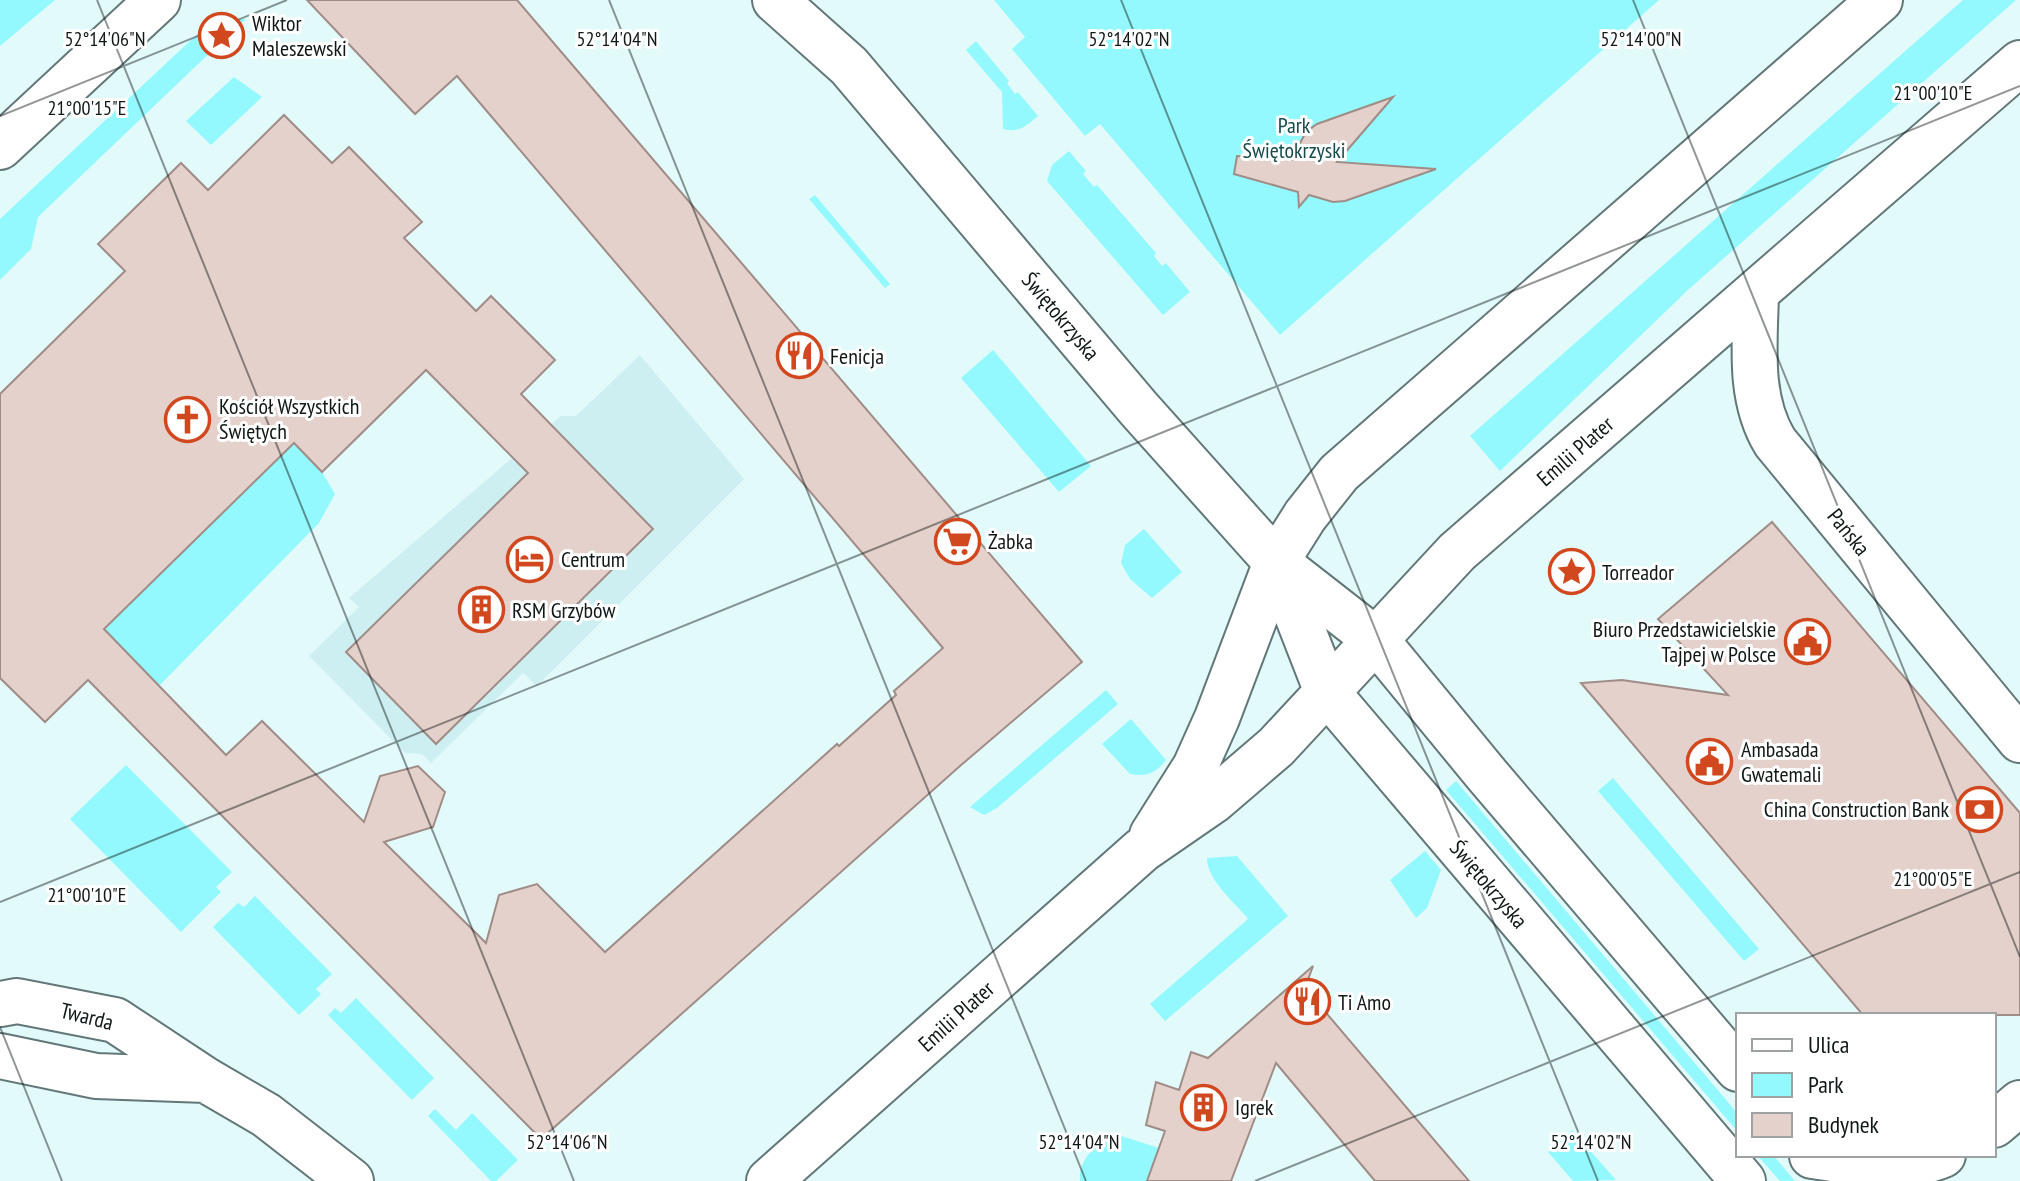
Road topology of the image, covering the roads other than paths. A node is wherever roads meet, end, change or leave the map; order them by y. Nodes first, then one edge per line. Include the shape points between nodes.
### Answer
1 (158, 0) edge
2 (775, 0) edge
3 (817, 0) edge
4 (1880, 0) edge
5 (2020, 63) edge
6 (849, 66) junction
7 (0, 147) edge
8 (1756, 293) junction
9 (1276, 562) junction
10 (1376, 640) junction
11 (1327, 692) junction
12 (2020, 740) edge
13 (1142, 850) junction
14 (0, 1004) edge
15 (0, 1056) edge
16 (1736, 1067) edge
17 (206, 1080) junction
18 (2020, 1103) edge
19 (1996, 1123) edge
20 (1937, 1157) edge
21 (1969, 1157) edge
22 (1819, 1164) edge
23 (351, 1181) edge
24 (769, 1181) edge
25 (1743, 1181) edge
26 (1962, 1181) edge

1 - 7 street
2 - 6 street, Świętokrzyska
3 - 6 street, Świętokrzyska
4 - 9 street, Emilii Plater via 1339,473
5 - 8 street, Emilii Plater
6 - 9 street, Świętokrzyska
8 - 10 street, Emilii Plater via 1457,552
8 - 12 street, Pańska via 1756,385 1767,429
9 - 10 street, Świętokrzyska
9 - 11 street, Świętokrzyska
9 - 13 street, Emilii Plater via 1195,767
10 - 11 street, Emilii Plater
10 - 16 street, Świętokrzyska
11 - 13 street, Emilii Plater via 1230,787
11 - 25 street, Świętokrzyska
13 - 24 street, Emilii Plater
14 - 17 street, Twarda via 17,1001 115,1020
15 - 17 street, Twarda via 96,1076
17 - 23 street, Twarda via 266,1115
18 - 19 street
20 - 22 street via 1914,1165
21 - 26 street

